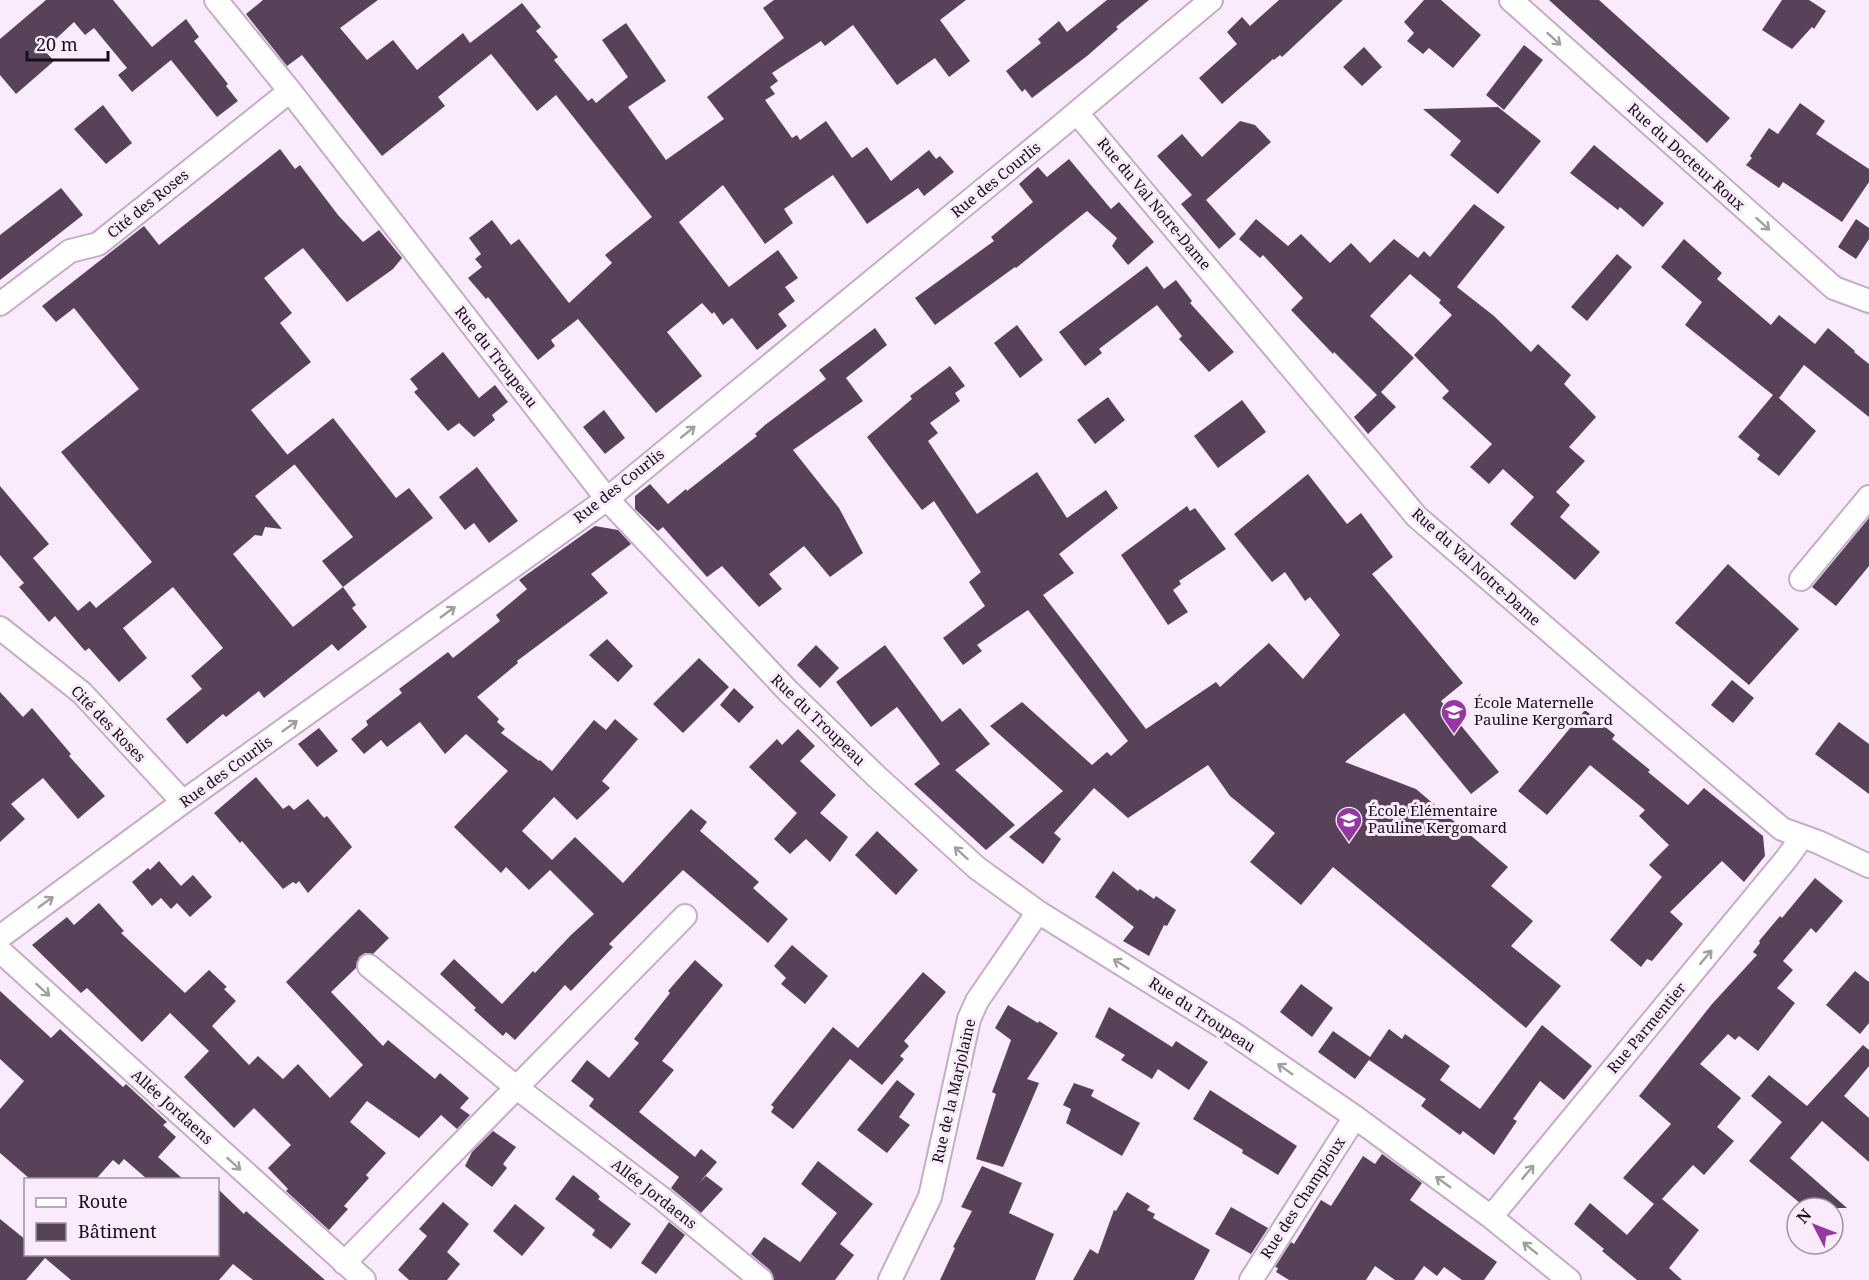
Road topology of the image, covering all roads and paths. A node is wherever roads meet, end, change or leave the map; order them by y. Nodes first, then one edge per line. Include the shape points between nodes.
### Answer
1 (216, 0) edge
2 (1211, 0) edge
3 (1510, 0) edge
4 (290, 91) junction
5 (1077, 112) junction
6 (1869, 301) edge
7 (0, 304) edge
8 (1869, 497) edge
9 (607, 499) junction
10 (1801, 579) dead end
11 (0, 628) edge
12 (183, 802) junction
13 (1802, 837) junction
14 (1869, 866) edge
15 (1038, 912) junction
16 (685, 916) dead end
17 (0, 937) edge
18 (0, 951) edge
19 (369, 966) dead end
20 (517, 1088) junction
21 (1355, 1117) junction
22 (1491, 1217) junction
23 (344, 1263) junction
24 (364, 1280) edge
25 (761, 1280) edge
26 (890, 1280) edge
27 (1251, 1280) edge
28 (1569, 1280) edge

1 - 4 street, Rue du Troupeau
2 - 5 street, Rue des Courlis
3 -> 6 street, Rue du Docteur Roux via 1834,288
4 - 7 street, Cité des Roses via 98,244 70,251
4 - 9 street, Rue du Troupeau
9 -> 5 street, Rue des Courlis
5 - 13 street, Rue du Val Notre-Dame via 1417,517 1782,829
8 - 10 street
12 -> 9 street, Rue des Courlis
15 -> 9 street, Rue du Troupeau via 977,868 868,768 788,691
11 - 12 street, Cité des Roses via 82,693
17 -> 12 street, Rue des Courlis
13 - 14 street, Rue du Val Notre-Dame
22 -> 13 street, Rue Parmentier
21 -> 15 street, Rue du Troupeau via 1231,1032
15 - 26 street, Rue de la Marjolaine via 969,1019 930,1197
16 - 20 street
18 -> 23 street, Allée Jordaens
19 - 20 street, Allée Jordaens
20 - 23 street
20 - 25 street, Allée Jordaens
22 -> 21 street, Rue du Troupeau
21 - 27 street, Rue des Champioux
28 -> 22 street, Rue du Troupeau
23 - 24 street, Allée Jordaens

